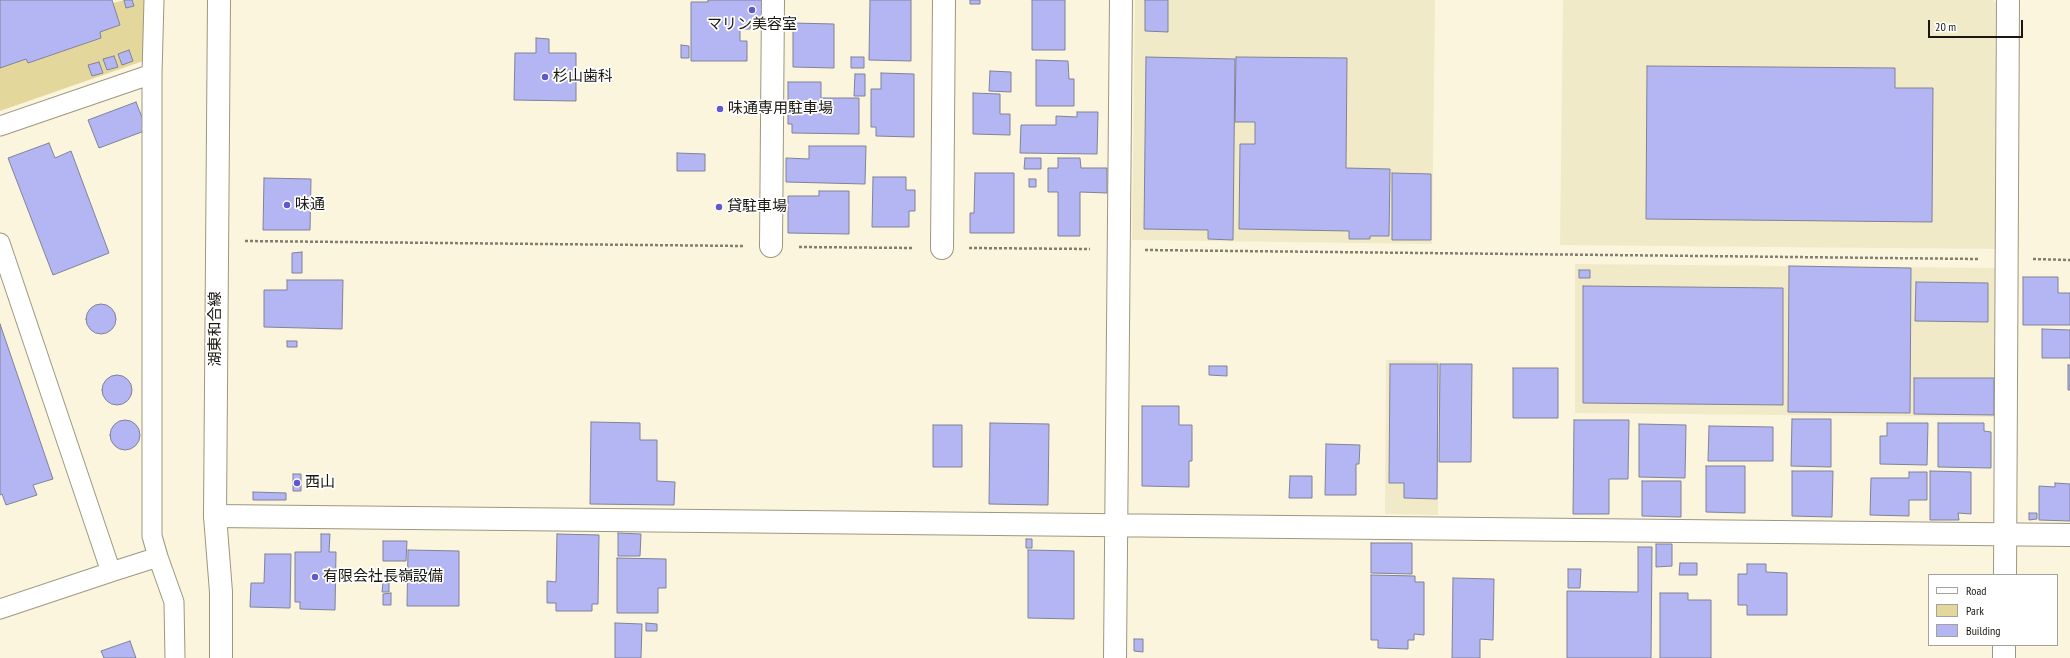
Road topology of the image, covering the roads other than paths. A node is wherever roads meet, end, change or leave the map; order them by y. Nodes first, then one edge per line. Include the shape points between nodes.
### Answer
1 (154, 0) edge
2 (219, 0) edge
3 (773, 0) edge
4 (944, 0) edge
5 (1121, 0) edge
6 (2008, 0) edge
7 (152, 74) junction
8 (0, 126) edge
9 (0, 243) edge
10 (771, 246) dead end
11 (942, 248) dead end
12 (215, 516) junction
13 (1116, 526) junction
14 (2005, 535) junction
15 (2070, 535) edge
16 (158, 557) junction
17 (111, 572) junction
18 (2005, 574) edge
19 (0, 609) edge
20 (2004, 646) edge
21 (175, 658) edge
22 (221, 658) edge
23 (1114, 658) edge
24 (2004, 658) edge

1 - 7 lane
2 - 12 street, 湖東和合線
3 - 10 street
4 - 11 street
5 - 13 street
6 - 14 street
7 - 8 lane
7 - 16 lane via 152,536
9 - 17 lane
12 - 13 street
12 - 22 street, 湖東和合線 via 221,592
13 - 14 street
13 - 23 street
14 - 15 street
14 - 18 street
16 - 17 lane
16 - 21 lane via 174,602
17 - 19 lane
20 - 24 street

